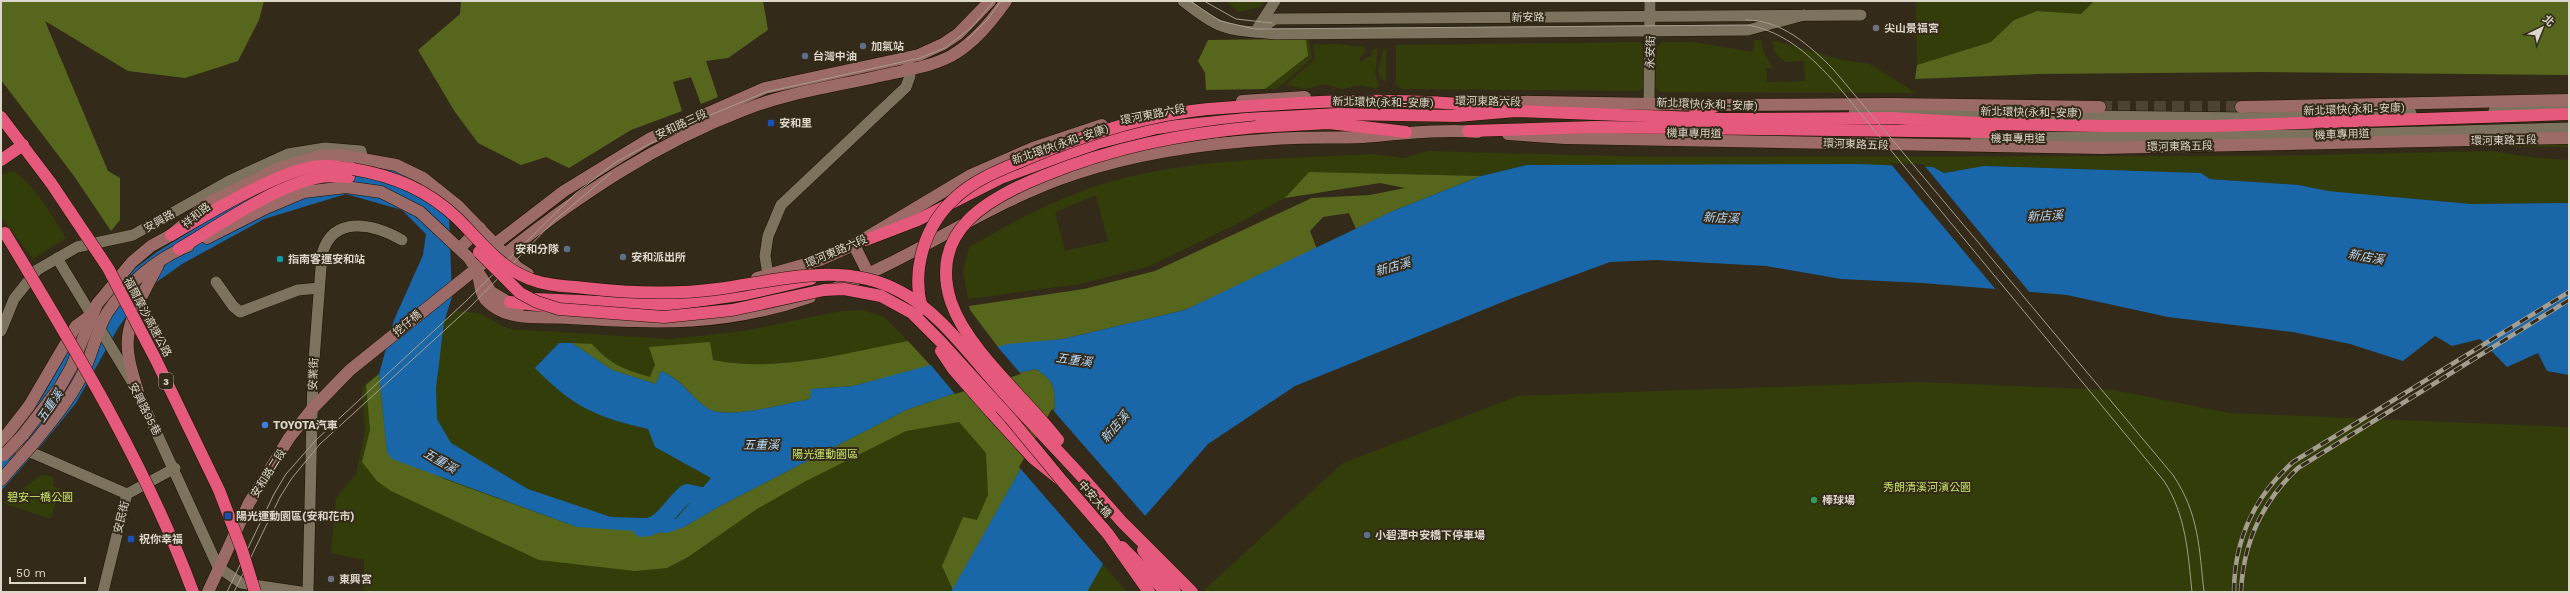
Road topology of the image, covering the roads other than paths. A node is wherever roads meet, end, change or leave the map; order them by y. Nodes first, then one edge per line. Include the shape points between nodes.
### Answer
1 (990, 1) edge
2 (1006, 1) edge
3 (1183, 1) edge
4 (1275, 1) edge
5 (1650, 1) edge
6 (1804, 15) junction
7 (1861, 15) dead end
8 (1651, 16) junction
9 (1651, 31) junction
10 (1256, 32) junction
11 (907, 57) junction
12 (910, 70) junction
13 (2569, 100) edge
14 (1649, 103) junction
15 (1718, 105) junction
16 (1771, 106) junction
17 (2100, 107) tunnel mouth
18 (2241, 107) tunnel mouth
19 (2569, 107) edge
20 (1516, 111) junction
21 (2569, 114) edge
22 (1691, 116) junction
23 (1, 117) edge
24 (2569, 120) edge
25 (2569, 128) edge
26 (1468, 131) junction
27 (1406, 132) junction
28 (2569, 138) edge
29 (23, 145) junction
30 (363, 159) junction
31 (1, 160) edge
32 (351, 173) junction
33 (536, 212) junction
34 (545, 223) junction
35 (476, 224) junction
36 (3, 230) edge
37 (171, 235) junction
38 (402, 240) dead end
39 (866, 240) junction
40 (456, 244) junction
41 (495, 244) junction
42 (854, 245) junction
43 (179, 249) junction
44 (505, 254) junction
45 (57, 258) junction
46 (489, 258) junction
47 (161, 259) junction
48 (477, 268) junction
49 (868, 273) junction
50 (768, 275) junction
51 (821, 276) junction
52 (465, 277) joint
53 (216, 282) dead end
54 (319, 288) junction
55 (824, 290) junction
56 (510, 302) junction
57 (586, 304) junction
58 (91, 314) junction
59 (568, 318) junction
60 (100, 329) junction
61 (1, 331) edge
62 (350, 370) joint
63 (138, 392) junction
64 (312, 409) junction
65 (2, 443) edge
66 (1, 459) edge
67 (175, 468) junction
68 (1083, 478) junction
69 (1, 480) edge
70 (1063, 482) junction
71 (127, 494) junction
72 (1122, 522) junction
73 (1108, 534) junction
74 (218, 567) junction
75 (103, 592) edge
76 (193, 592) edge
77 (208, 592) edge
78 (254, 592) edge
79 (301, 592) edge
80 (308, 592) edge
81 (1150, 592) edge
82 (1166, 592) edge
83 (1175, 592) edge
84 (1192, 592) edge

1 - 11 main road, 安和路三段 via 958,34 943,44
2 - 12 main road, 安和路三段 via 991,21 967,45 950,56
3 - 10 street, 新安路 via 1206,20 1220,27
4 - 10 street
5 - 8 street, 永安街
6 - 7 street, 新安路
6 - 8 street, 新安路
6 - 9 street, 新安路 via 1748,30
8 - 9 street, 永安街
8 - 10 street, 新安路 via 1275,19
9 - 10 street, 新安路
9 - 14 street, 永安街
11 - 12 street
11 - 33 main road, 安和路三段 via 764,88 736,99 677,125 621,154
12 - 34 main road, 安和路三段 via 769,101 743,110 655,150 621,170
12 - 50 street via 910,80 906,87 781,206 768,236 765,256
13 - 18 main road
14 - 15 main road, 環河東路六段
14 - 39 main road, 環河東路六段 via 1279,98 1165,110 1111,122 1033,148 971,175 917,206
15 - 16 main road
15 - 22 highway
16 - 17 main road via 1892,104
16 - 19 street, 機車專用道 via 1791,114 1892,112 2250,118
20 - 22 highway, 新北環快(永和-安康)
20 - 39 highway, 新北環快(永和-安康) via 1457,116 1315,115 1157,128 1097,143 1003,177 918,220
20 - 70 highway, bridge via 1468,104 1346,102 1286,103 1159,116 1088,135 993,173 955,198 943,210 926,238 919,264 921,303 933,338 953,369 990,411 1033,458
21 - 22 highway, 新北環快(永和-安康) via 2263,124 2103,126 1992,124 1892,118 1730,119
23 - 29 highway, 福爾摩沙高速公路 / 3
24 - 26 highway, 新北環快(永和-安康) via 2446,126 2104,133 1595,127
25 - 26 street, 機車專用道 via 2310,136 2025,138
26 - 27 main road
26 - 28 main road, 環河東路五段 via 1565,138 2102,148
27 - 49 main road via 1362,137 1293,138 1224,144 1171,149 1140,156 1074,174 1019,197
27 - 68 highway, bridge via 1329,124 1256,127 1170,137 1112,150 1076,162 995,197 967,221 956,236 947,272 948,288 957,316 979,349 1057,439
29 - 31 highway
29 - 78 highway, 福爾摩沙高速公路 / 3, bridge via 108,268 156,360 219,490 242,550
30 - 35 main road, 祥和路 via 396,165 422,178 458,206
30 - 37 main road, 祥和路 via 340,155 320,156 282,167 209,203
30 - 45 street, 安興路 via 361,151 325,148 288,154 229,181 133,235 77,247
32 - 37 highway via 321,166 298,171 222,206
32 - 43 highway via 322,177 290,187 262,200
32 - 51 highway, bridge via 399,179 419,189 458,219 505,265 530,279 556,285 638,293 680,293 797,276
32 - 55 highway, bridge via 394,185 426,202 454,226 516,290 537,302 560,309 664,317 696,315 779,301
33 - 34 main road
33 - 41 main road, 安和路三段
34 - 44 main road, 安和路三段
35 - 40 main road
35 - 41 main road, 祥和路
36 - 76 highway, bridge via 101,397 151,491
37 - 58 main road, 祥和路 via 151,246 132,262 104,292
38 - 54 street, 安業街 via 384,231 362,226 351,226 335,231 325,243
39 - 42 main road, 環河東路六段
40 - 43 main road, 祥和路 via 420,212 404,203 381,192 346,187 304,192 259,211 204,240
40 - 48 main road, 祥和路
41 - 44 main road, 環河東路六段
41 - 46 main road, 安和路三段
42 - 49 main road
42 - 50 main road, 環河東路六段 via 820,260
43 - 47 main road, 祥和路
44 - 46 main road, 安和路三段
44 - 50 main road, 環河東路六段 via 517,267 536,279 602,288 644,291 689,290
45 - 58 street, 安興路95巷
45 - 61 street, 安興路 via 37,270 14,299
46 - 48 main road, 安和路三段
46 - 57 highway via 522,293 539,300
47 - 60 main road, 祥和路 via 114,303
47 - 63 main road via 141,298 128,337 130,365
48 - 52 main road, 安和路三段
48 - 56 main road via 491,292
48 - 59 main road via 485,299 496,308 515,316
49 - 59 main road via 792,304 717,320 653,323
51 - 57 highway, bridge via 746,294 668,305
51 - 68 highway, bridge via 842,274 878,280 917,301 955,337
52 - 62 main road, 挖仔橋
53 - 54 street via 240,312 298,290
54 - 64 street, 安業街
55 - 57 highway, bridge via 791,292 666,311
55 - 70 highway, bridge via 866,291 896,303 912,314 1010,418
56 - 57 highway
56 - 59 main road via 516,307
58 - 60 street, 安興路95巷
58 - 65 main road via 76,326 29,406
58 - 66 main road, 祥和路, bridge via 71,368 60,387
60 - 63 street, 安興路95巷
60 - 69 main road, 祥和路, bridge via 82,375 59,413
62 - 64 main road, 安和路二段
63 - 67 street, 安興路95巷
64 - 74 main road, 安和路二段 via 289,438 249,503
64 - 80 street, 安業街
65 - 71 street, bridge via 35,454
67 - 71 street, 安民街
67 - 74 street, 安興路95巷
68 - 72 highway, 中安大橋
70 - 73 highway, 中安大橋
71 - 75 street, 安民街
72 - 83 highway
72 - 84 highway
73 - 81 highway
73 - 82 highway via 1136,559
74 - 77 main road, 安和路二段
74 - 79 street via 241,583

